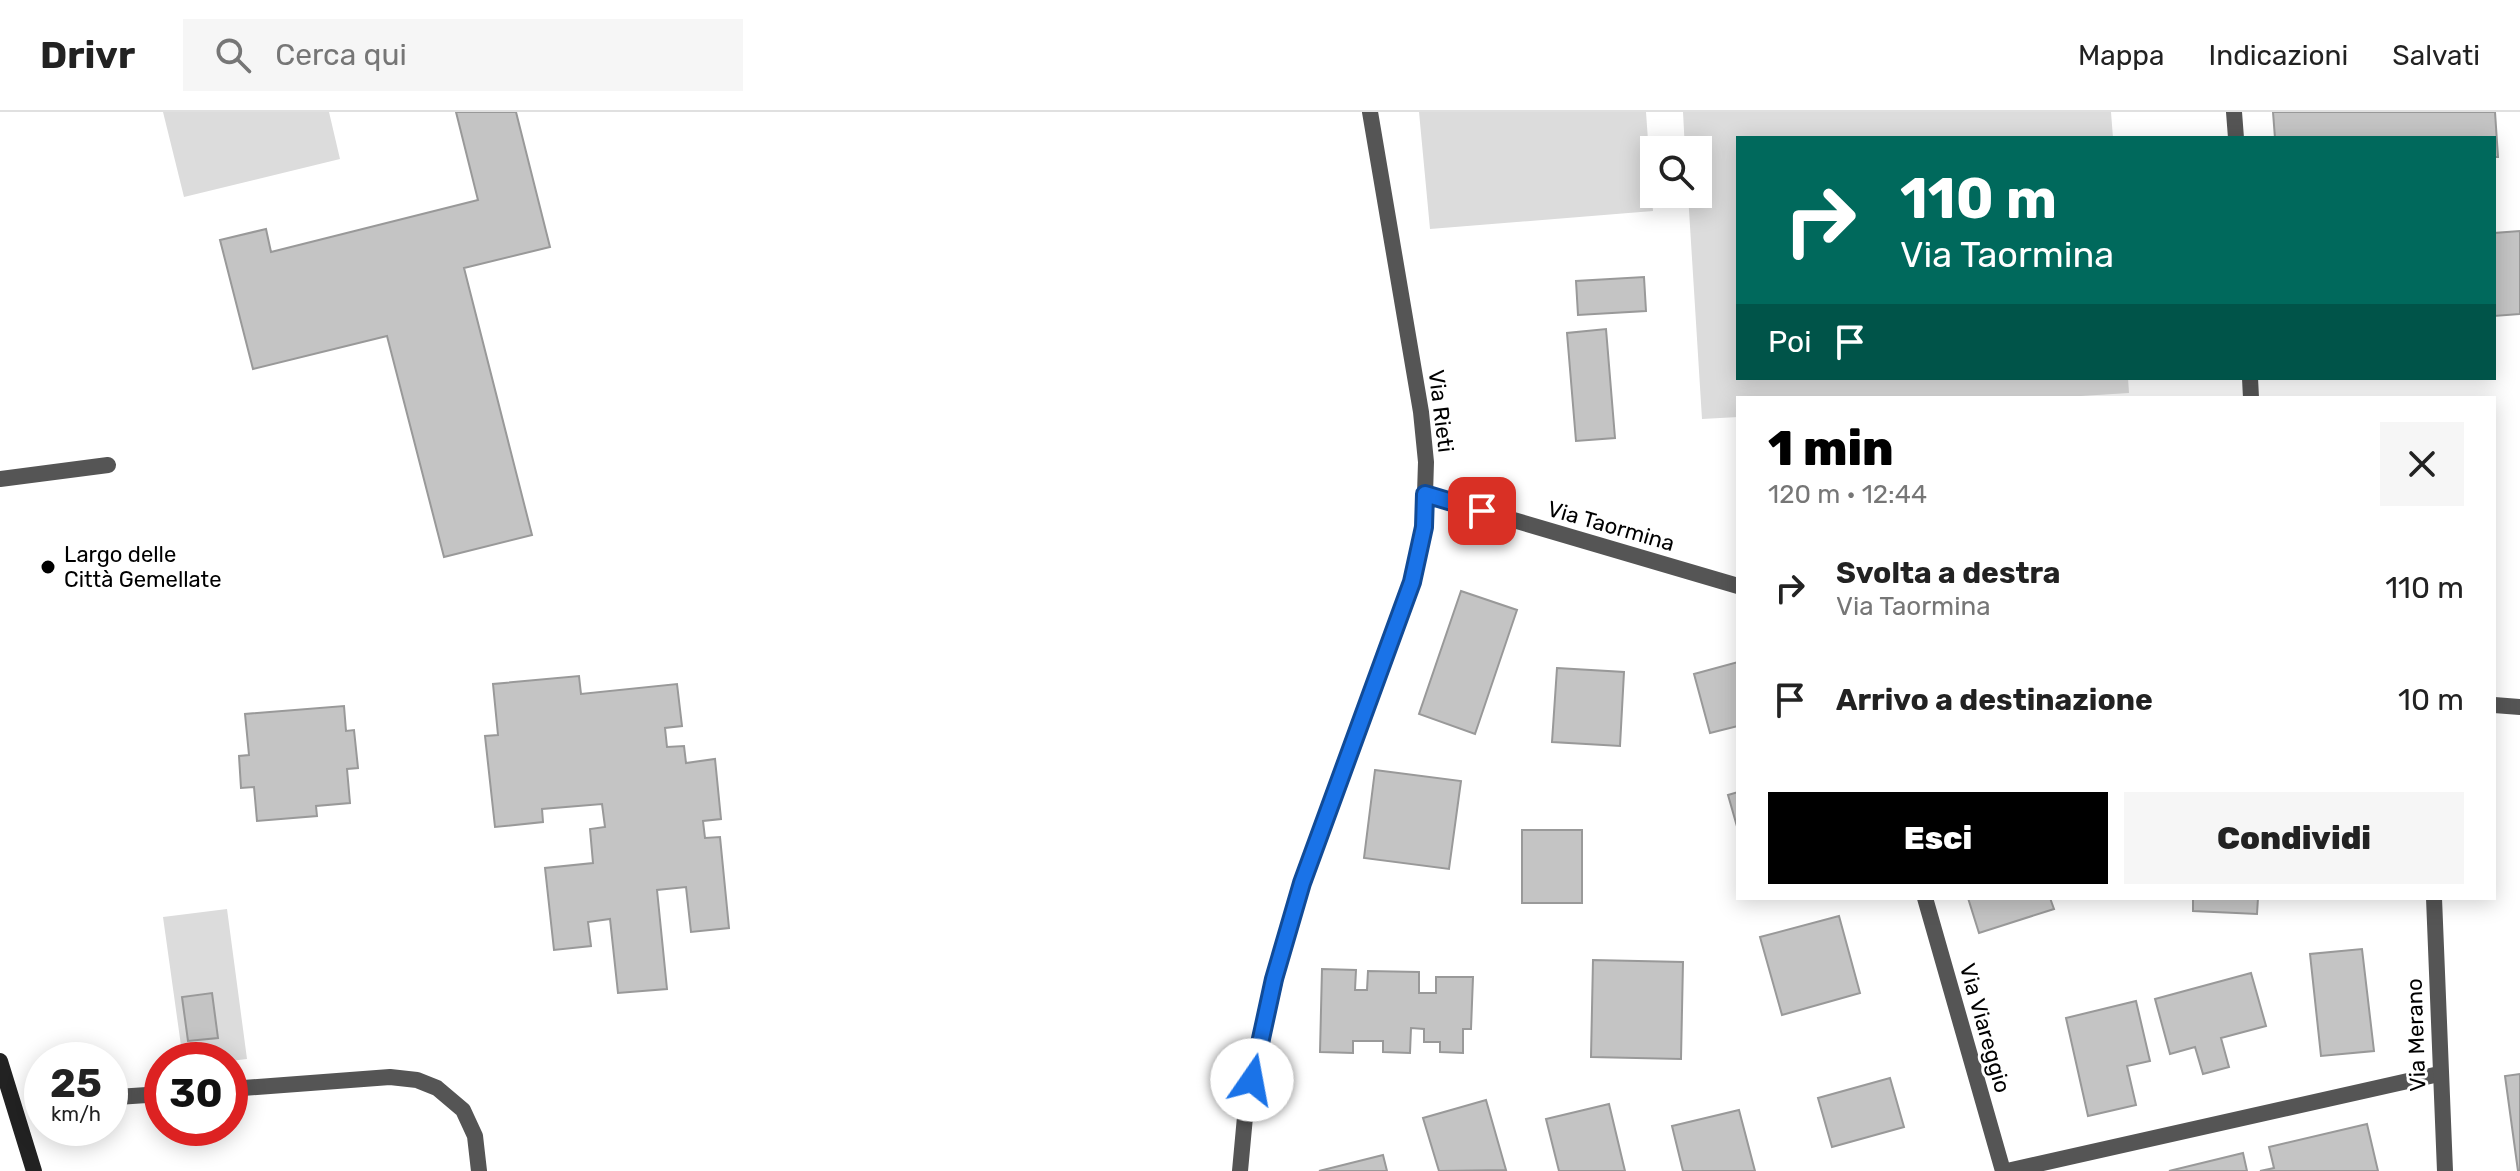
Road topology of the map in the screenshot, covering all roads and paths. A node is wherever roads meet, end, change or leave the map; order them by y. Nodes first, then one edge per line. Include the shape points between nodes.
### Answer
1 (1370, 112) edge
2 (2234, 112) edge
3 (2236, 136) edge
4 (108, 465) dead end
5 (0, 479) edge
6 (1425, 494) junction
7 (1736, 585) edge
8 (2496, 705) edge
9 (2520, 707) edge
10 (1926, 900) edge
11 (2434, 900) edge
12 (0, 1061) edge
13 (2439, 1074) junction
14 (248, 1088) edge
15 (23, 1138) junction
16 (22, 1171) edge
17 (34, 1171) edge
18 (479, 1171) edge
19 (1240, 1171) edge
20 (2005, 1171) edge
21 (2445, 1171) edge

1 - 6 street, Via Rieti via 1421,412
2 - 3 street
4 - 5 street
6 - 7 street, Via Taormina
6 - 19 street, Via Rieti via 1412,582 1287,930 1246,1106
8 - 9 street
10 - 20 street, Via Viareggio
11 - 13 street, Via Merano
12 - 15 main road
13 - 20 street
13 - 21 street, Via Merano
14 - 18 street via 390,1077 417,1080 437,1088 463,1110 475,1136
15 - 16 main road
15 - 17 main road

